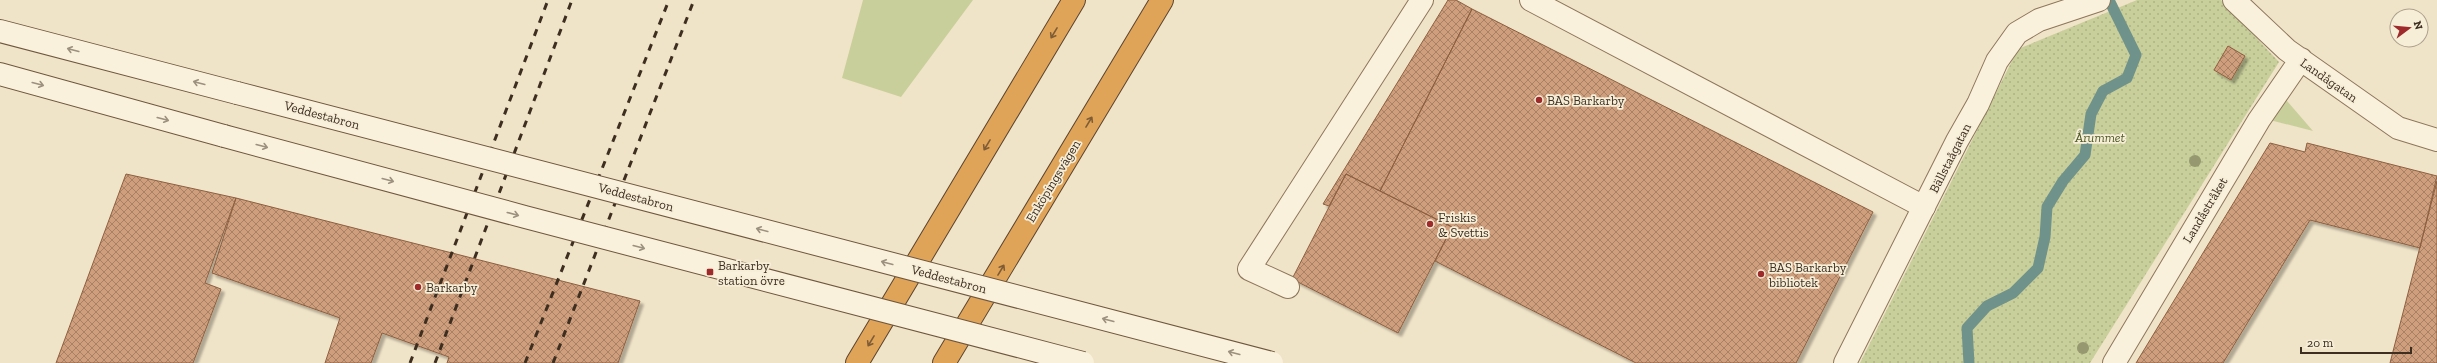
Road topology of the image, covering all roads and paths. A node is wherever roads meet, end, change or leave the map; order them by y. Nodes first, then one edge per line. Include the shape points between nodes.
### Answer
1 (1074, 0) edge
2 (1162, 0) edge
3 (1422, 0) edge
4 (1531, 0) edge
5 (2099, 0) edge
6 (2234, 0) edge
7 (0, 31) edge
8 (2301, 59) junction
9 (0, 74) edge
10 (2437, 140) edge
11 (1924, 207) junction
12 (1288, 287) dead end
13 (857, 363) edge
14 (944, 363) edge
15 (1084, 363) edge
16 (1272, 363) edge
17 (1845, 363) edge
18 (2114, 363) edge

1 -> 13 highway
14 -> 2 highway, Enköpingsvägen
3 - 12 street via 1249,269
4 - 11 street
5 - 11 street, Bällstaågatan via 2039,20 2017,33 1997,61 1978,104
6 - 8 street, Landågatan via 2287,50
16 -> 7 street, Veddestabron, bridge
8 - 10 street, Landågatan via 2398,128
8 - 18 street, Landåstråket via 2259,120
9 -> 15 street, bridge via 525,217
11 - 17 street, Bällstaågatan

